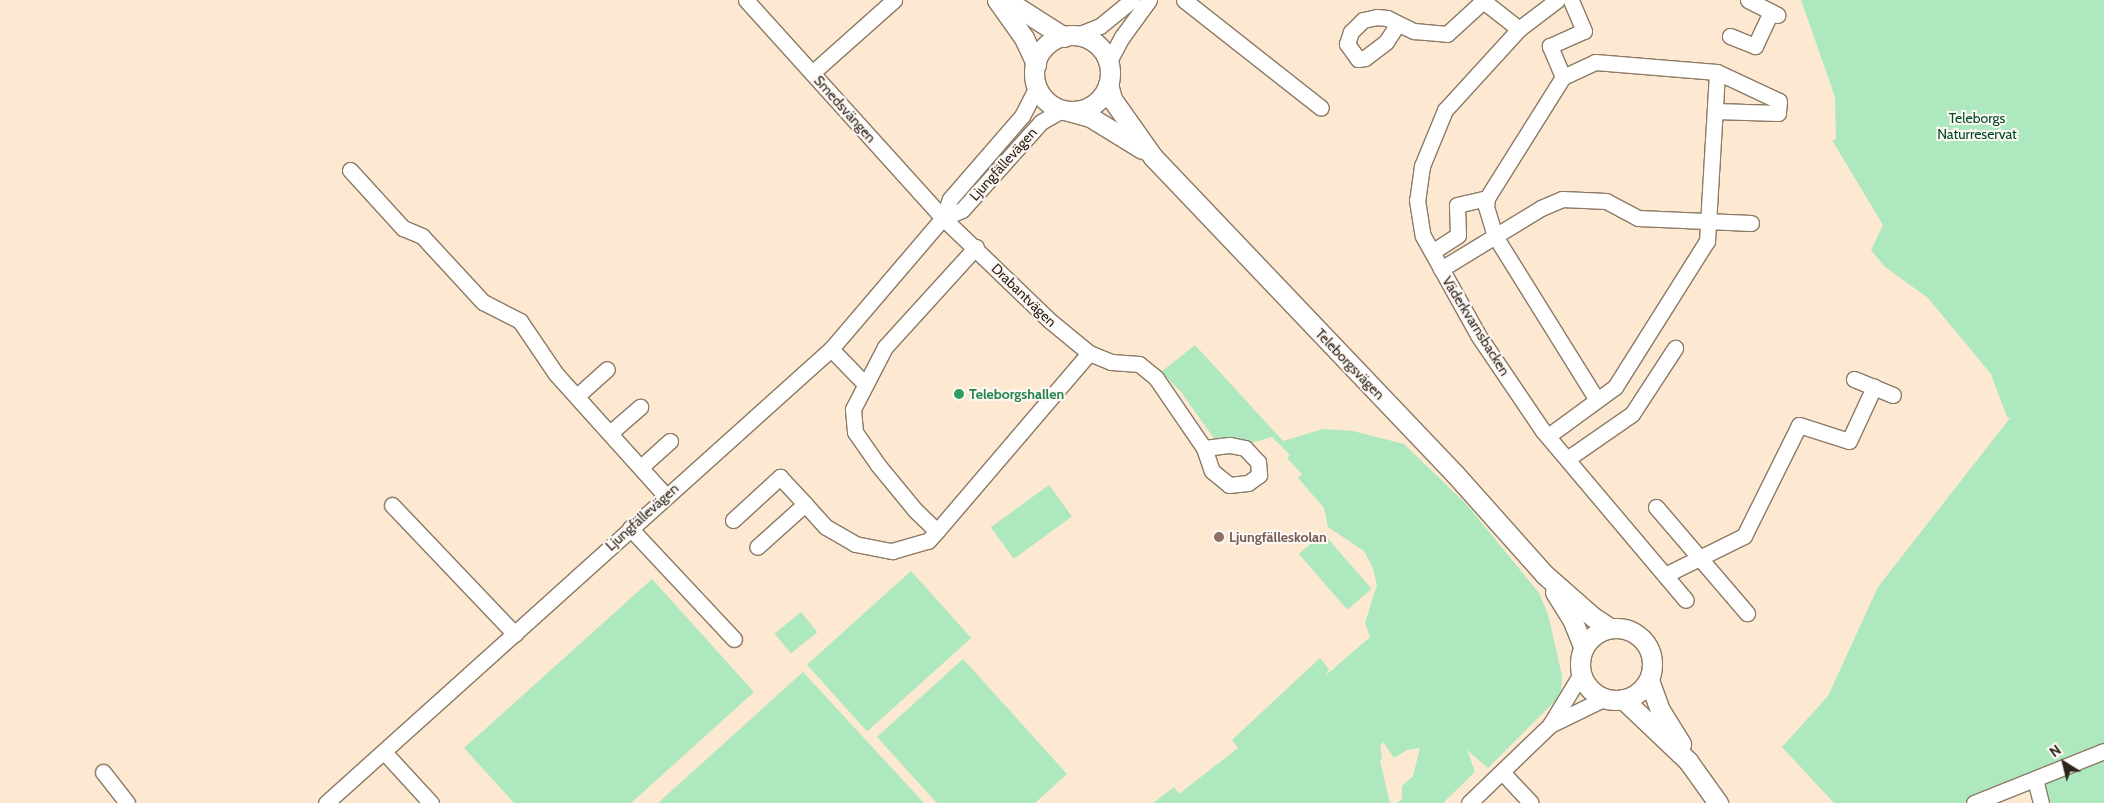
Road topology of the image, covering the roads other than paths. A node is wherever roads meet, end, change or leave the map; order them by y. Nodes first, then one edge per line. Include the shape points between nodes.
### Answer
1 (747, 0) edge
2 (894, 0) edge
3 (997, 0) edge
4 (1006, 0) edge
5 (1132, 0) edge
6 (1150, 0) edge
7 (1184, 0) edge
8 (1482, 0) edge
9 (1557, 0) edge
10 (1571, 0) edge
11 (1748, 0) edge
12 (1397, 25) dead end
13 (1519, 29) junction
14 (1069, 36) junction
15 (1730, 36) dead end
16 (1108, 63) junction
17 (1036, 64) junction
18 (1717, 72) junction
19 (812, 73) junction
20 (1563, 76) junction
21 (1108, 84) junction
22 (1037, 87) junction
23 (1321, 108) dead end
24 (1065, 110) junction
25 (1715, 111) junction
26 (1153, 157) junction
27 (350, 170) dead end
28 (1488, 198) junction
29 (943, 218) junction
30 (1708, 222) junction
31 (1751, 223) dead end
32 (1496, 236) junction
33 (976, 248) junction
34 (1432, 252) junction
35 (1441, 269) junction
36 (1675, 348) dead end
37 (831, 349) junction
38 (1089, 353) junction
39 (607, 369) dead end
40 (1854, 379) dead end
41 (864, 384) junction
42 (1874, 387) junction
43 (1893, 395) dead end
44 (577, 396) junction
45 (1597, 400) junction
46 (640, 406) dead end
47 (610, 433) junction
48 (1548, 436) junction
49 (670, 441) dead end
50 (1204, 448) dead end
51 (1567, 459) junction
52 (640, 467) junction
53 (666, 496) junction
54 (805, 504) junction
55 (392, 505) dead end
56 (1656, 507) dead end
57 (733, 520) dead end
58 (630, 528) junction
59 (937, 531) junction
60 (757, 547) dead end
61 (1698, 559) junction
62 (1544, 574) junction
63 (1665, 575) junction
64 (1686, 600) dead end
65 (1747, 614) dead end
66 (1610, 628) junction
67 (515, 634) junction
68 (734, 638) dead end
69 (1584, 648) junction
70 (1581, 674) junction
71 (1649, 680) junction
72 (1614, 699) junction
73 (1550, 725) junction
74 (2104, 751) edge
75 (385, 753) junction
76 (1688, 761) junction
77 (103, 772) dead end
78 (1502, 772) junction
79 (2035, 779) junction
80 (127, 803) edge
81 (326, 803) edge
82 (431, 803) edge
83 (1469, 803) edge
84 (1531, 803) edge
85 (1718, 803) edge
86 (1974, 803) edge
87 (2041, 803) edge

1 - 19 street, Smedsvängen
2 - 19 street
3 - 17 main road via 1024,38
4 - 14 main road
5 - 14 street via 1100,26
6 - 16 street via 1122,37
7 - 23 street
8 - 12 street via 1446,34 1414,31
8 - 13 street
9 - 13 street, Väderkvarnsbacken
10 - 20 street via 1584,31 1550,46
11 - 15 street via 1774,14 1755,46
13 - 34 street, Väderkvarnsbacken via 1446,110 1432,138 1422,166 1417,200 1423,236
14 - 16 main road via 1096,45
14 - 17 main road via 1048,45
16 - 21 main road
17 - 22 main road
18 - 20 street via 1605,61
18 - 25 street
18 - 25 street via 1779,101 1778,113
19 - 29 street, Smedsvängen
20 - 28 street
21 - 24 main road via 1093,104
21 - 26 main road, Teleborgsvägen via 1112,99
22 - 24 main road via 1048,102
22 - 29 street, Ljungfällevägen via 1022,116 950,199
24 - 26 main road, Teleborgsvägen via 1106,126
24 - 29 street, Ljungfällevägen via 1041,122 962,210
25 - 30 street
26 - 62 main road, Teleborgsvägen via 1456,474
27 - 44 street via 403,228 422,236 483,302 520,321 556,374
28 - 32 street via 1486,206
28 - 34 street via 1457,206 1458,234
29 - 33 street, Drabantvägen
29 - 37 street, Ljungfällevägen
30 - 31 street
30 - 32 street via 1638,218 1606,201 1562,199
30 - 45 street via 1707,241 1614,387
32 - 35 street
32 - 45 street
33 - 38 street, Drabantvägen via 1048,320
33 - 41 street via 885,348
34 - 35 street, Väderkvarnsbacken
35 - 48 street, Väderkvarnsbacken via 1478,335
36 - 51 street via 1632,414
37 - 41 street
37 - 53 street, Ljungfällevägen
38 - 50 street, Drabantvägen via 1111,362 1139,364 1156,378
38 - 59 street
39 - 44 street
40 - 42 street
41 - 59 street via 853,409 855,432 896,488
42 - 43 street
42 - 61 street via 1850,442 1799,425 1744,536
44 - 47 street
45 - 48 street
46 - 47 street
47 - 52 street
48 - 51 street, Väderkvarnsbacken
49 - 52 street
51 - 63 street, Väderkvarnsbacken
52 - 53 street
53 - 58 street, Ljungfällevägen
54 - 57 street via 780,477
54 - 59 street via 826,527 855,544 892,551 928,541
54 - 60 street
55 - 67 street
56 - 61 street
58 - 67 street, Ljungfällevägen
58 - 68 street
61 - 63 street
61 - 65 street
62 - 66 main road, Teleborgsvägen via 1593,618
62 - 69 main road, Teleborgsvägen via 1572,619
63 - 64 street, Väderkvarnsbacken
66 - 69 main road via 1594,635
66 - 71 main road via 1630,630 1646,642 1653,661
67 - 75 street, Ljungfällevägen
69 - 70 main road
70 - 72 main road via 1590,689
70 - 73 street
71 - 72 main road via 1638,693
71 - 76 main road via 1660,710
72 - 73 street
72 - 76 main road
73 - 78 street
74 - 79 street
75 - 81 street, Ljungfällevägen
75 - 82 street
76 - 85 main road
77 - 80 street
78 - 83 street
78 - 84 street via 1513,788
79 - 86 street
79 - 87 street

